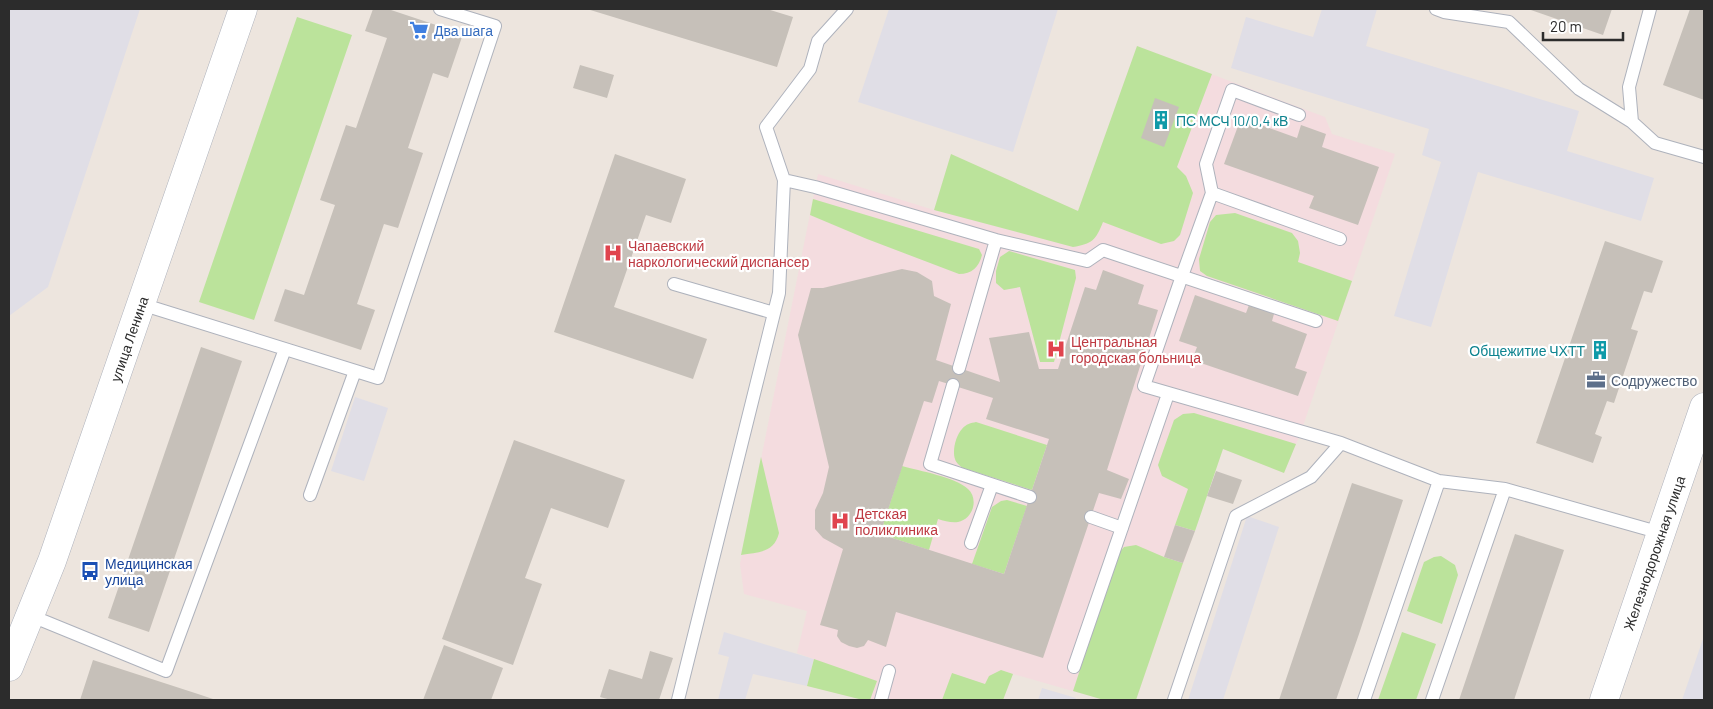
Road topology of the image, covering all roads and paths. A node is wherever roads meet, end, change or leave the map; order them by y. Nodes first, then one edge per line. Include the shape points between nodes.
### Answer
1 (243, 9) edge
2 (440, 9) edge
3 (847, 9) edge
4 (1436, 9) edge
5 (1650, 9) edge
6 (1299, 115) dead end
7 (1632, 122) junction
8 (1704, 157) edge
9 (784, 180) junction
10 (1212, 193) junction
11 (1340, 239) dead end
12 (996, 240) junction
13 (1182, 276) junction
14 (674, 284) dead end
15 (141, 304) junction
16 (774, 313) junction
17 (1316, 321) dead end
18 (285, 349) junction
19 (959, 368) dead end
20 (355, 371) junction
21 (954, 386) dead end
22 (1168, 394) junction
23 (1704, 407) edge
24 (1341, 443) junction
25 (1439, 481) junction
26 (992, 484) junction
27 (1505, 489) junction
28 (310, 495) dead end
29 (1030, 497) dead end
30 (1090, 517) dead end
31 (1122, 528) junction
32 (1661, 533) junction
33 (971, 543) dead end
34 (29, 615) junction
35 (9, 667) edge
36 (1074, 667) dead end
37 (889, 671) dead end
38 (678, 700) edge
39 (881, 700) edge
40 (1174, 700) edge
41 (1364, 700) edge
42 (1432, 700) edge
43 (1604, 700) edge

1 - 15 street, улица Ленина
2 - 20 lane via 496,26 378,378
3 - 9 lane via 818,41 810,69 766,127
4 - 7 lane via 1509,22 1579,89
5 - 7 lane via 1629,87
6 - 10 lane via 1232,90 1206,164
7 - 8 lane via 1655,143
9 - 12 lane
9 - 16 lane via 779,293
10 - 11 lane
10 - 13 lane
12 - 13 lane via 1087,261 1103,250
12 - 19 lane
13 - 17 lane
13 - 22 lane via 1144,386
14 - 16 lane
15 - 18 lane
15 - 34 street, улица Ленина via 52,561
16 - 38 lane
18 - 20 lane
18 - 34 lane via 166,671
20 - 28 lane
21 - 26 lane via 930,464
22 - 24 lane
22 - 31 lane
23 - 32 street, Железнодорожная улица
24 - 25 lane
24 - 40 lane via 1311,477 1236,516
25 - 27 lane
25 - 41 lane
26 - 29 lane
26 - 33 lane
27 - 32 lane
27 - 42 lane
30 - 31 lane
31 - 36 lane
32 - 43 street, Железнодорожная улица
34 - 35 street, улица Ленина
37 - 39 lane

